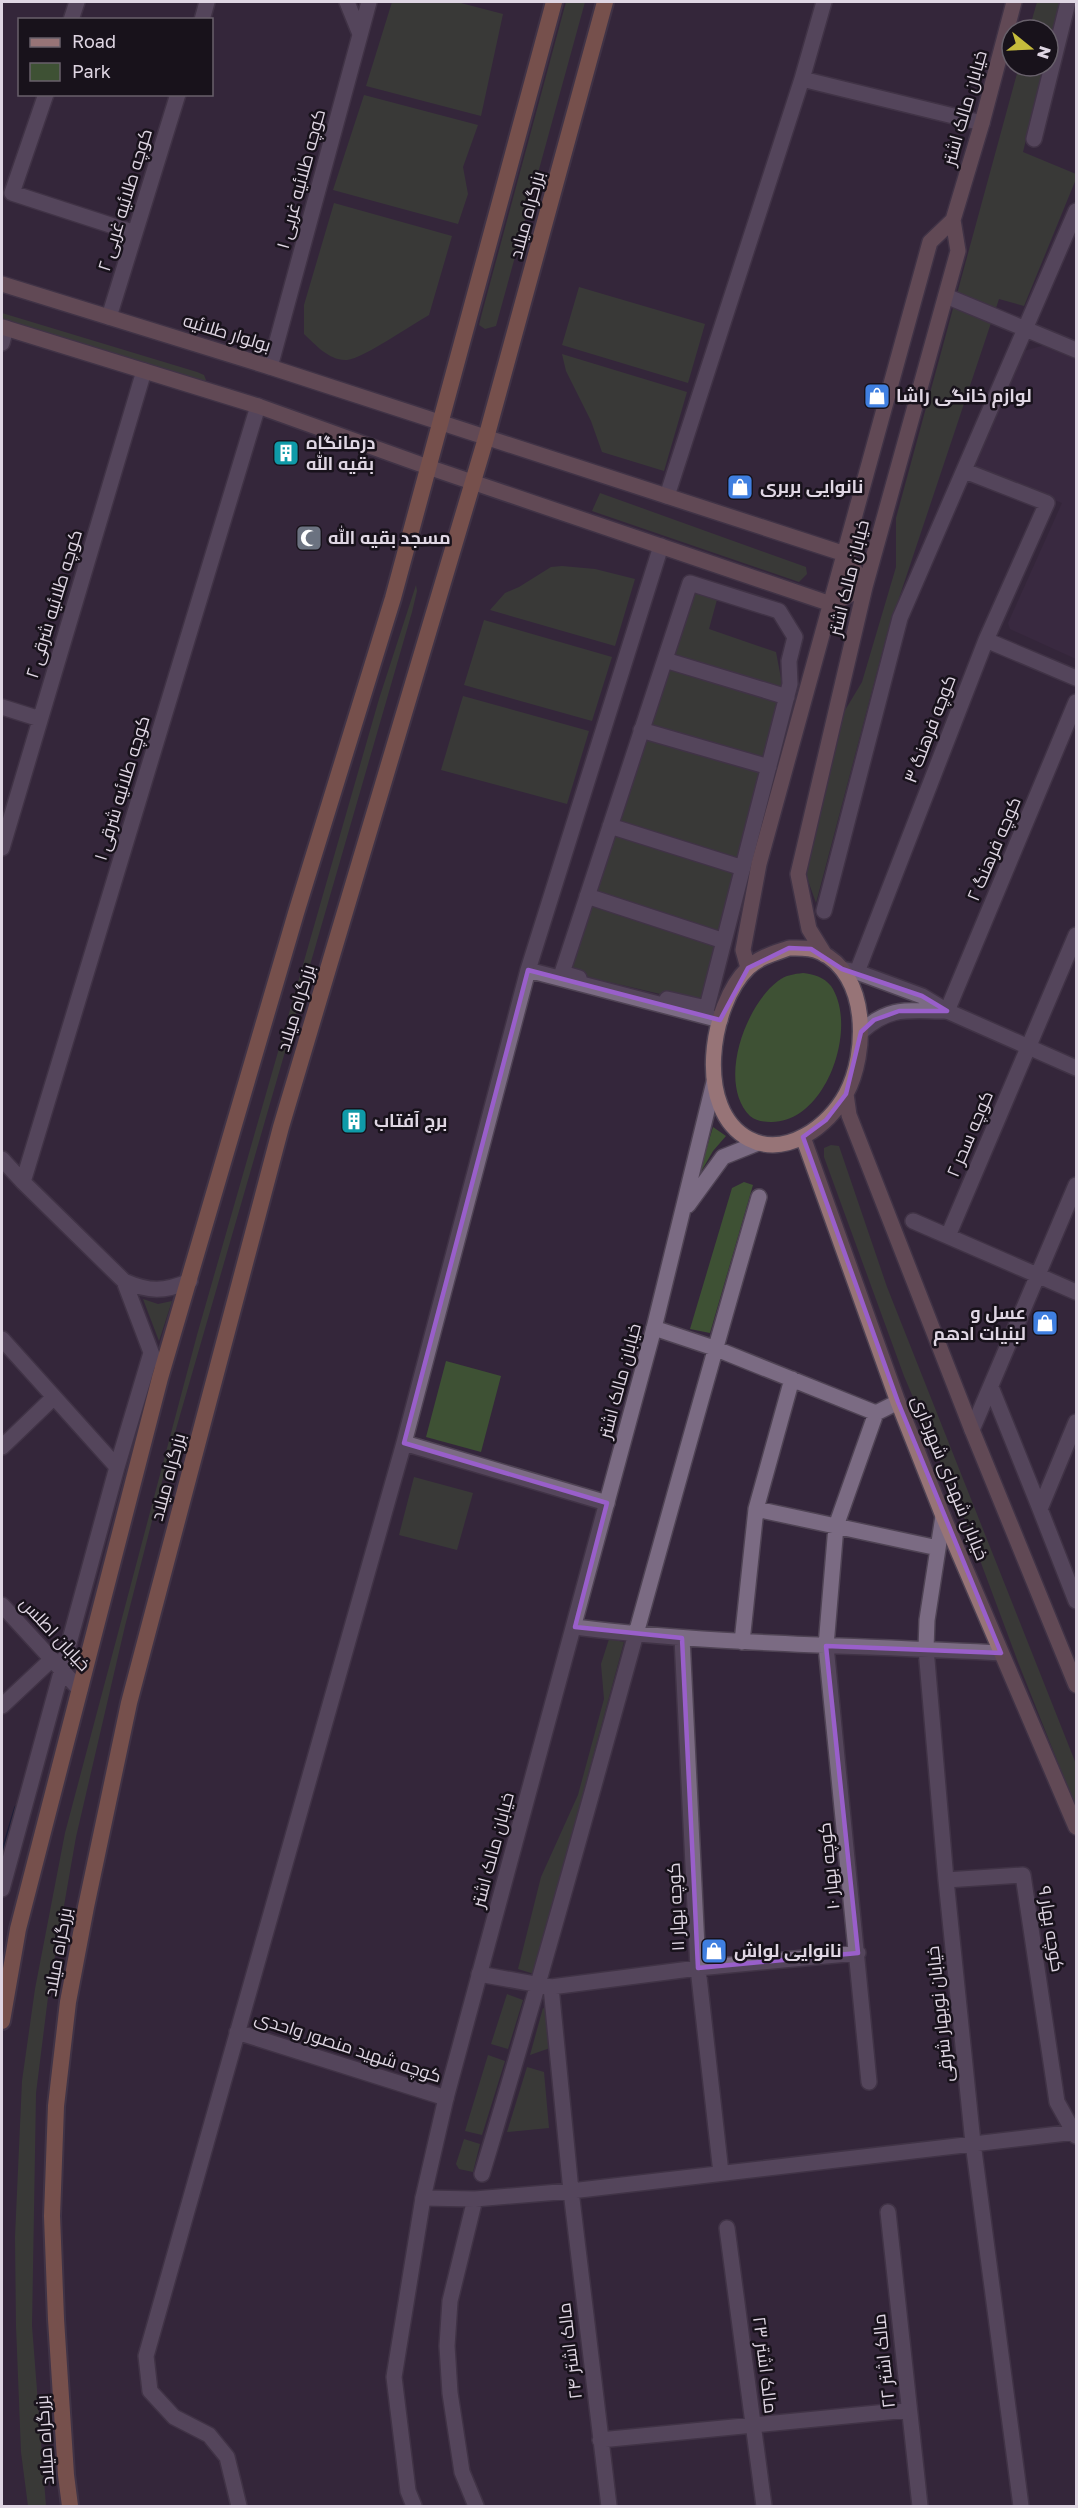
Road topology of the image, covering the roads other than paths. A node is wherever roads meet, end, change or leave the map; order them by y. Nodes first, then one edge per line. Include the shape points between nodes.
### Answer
1 (77, 2) edge
2 (207, 2) edge
3 (347, 2) edge
4 (369, 2) edge
5 (554, 2) edge
6 (605, 2) edge
7 (824, 2) edge
8 (1014, 2) edge
9 (1068, 2) edge
10 (72, 18) edge
11 (203, 18) edge
12 (360, 34) junction
13 (802, 79) junction
14 (45, 96) edge
15 (177, 96) edge
16 (982, 123) junction
17 (1034, 140) dead end
18 (1077, 211) edge
19 (953, 220) junction
20 (135, 233) junction
21 (2, 284) edge
22 (946, 296) junction
23 (109, 317) junction
24 (1026, 330) junction
25 (3, 333) edge
26 (1077, 350) edge
27 (270, 367) junction
28 (144, 371) junction
29 (258, 406) junction
30 (441, 423) junction
31 (486, 438) junction
32 (428, 467) junction
33 (965, 471) junction
34 (473, 482) junction
35 (667, 496) junction
36 (661, 546) junction
37 (844, 554) junction
38 (865, 587) junction
39 (831, 604) junction
40 (986, 640) junction
41 (664, 660) junction
42 (1077, 678) edge
43 (787, 698) junction
44 (1077, 702) edge
45 (2, 707) edge
46 (40, 719) junction
47 (641, 730) junction
48 (769, 767) junction
49 (610, 826) junction
50 (2, 848) edge
51 (743, 868) junction
52 (587, 896) junction
53 (824, 911) dead end
54 (1077, 934) edge
55 (724, 940) junction
56 (825, 955) junction
57 (748, 968) junction
58 (528, 970) junction
59 (849, 970) junction
60 (947, 1011) junction
61 (705, 1012) junction
62 (720, 1020) junction
63 (861, 1032) junction
64 (1028, 1047) junction
65 (1077, 1068) edge
66 (714, 1082) junction
67 (846, 1094) junction
68 (803, 1137) junction
69 (758, 1143) junction
70 (2, 1159) edge
71 (22, 1182) junction
72 (1077, 1185) edge
73 (759, 1197) dead end
74 (685, 1210) junction
75 (913, 1221) dead end
76 (948, 1236) junction
77 (1038, 1275) junction
78 (124, 1281) junction
79 (190, 1281) junction
80 (1077, 1292) edge
81 (654, 1329) junction
82 (2, 1338) edge
83 (714, 1348) junction
84 (151, 1353) junction
85 (160, 1378) junction
86 (792, 1380) junction
87 (991, 1387) junction
88 (54, 1397) junction
89 (898, 1402) junction
90 (876, 1413) junction
91 (1077, 1422) edge
92 (972, 1430) junction
93 (404, 1443) junction
94 (2, 1447) edge
95 (117, 1467) junction
96 (607, 1503) junction
97 (756, 1509) junction
98 (1040, 1509) junction
99 (943, 1516) junction
100 (836, 1526) junction
101 (938, 1548) junction
102 (1077, 1601) edge
103 (2, 1605) edge
104 (575, 1627) junction
105 (635, 1634) junction
106 (682, 1638) junction
107 (742, 1642) junction
108 (826, 1646) junction
109 (926, 1649) junction
110 (1001, 1653) junction
111 (52, 1659) junction
112 (63, 1671) junction
113 (1077, 1685) edge
114 (80, 1690) junction
115 (2, 1706) edge
116 (1077, 1827) edge
117 (946, 1880) junction
118 (2, 1889) edge
119 (858, 1953) junction
120 (698, 1968) junction
121 (479, 1974) junction
122 (545, 1986) junction
123 (2, 2021) edge
124 (237, 2032) junction
125 (869, 2082) dead end
126 (446, 2098) junction
127 (1076, 2133) edge
128 (973, 2143) junction
129 (722, 2173) junction
130 (482, 2174) dead end
131 (571, 2191) junction
132 (423, 2198) junction
133 (475, 2199) junction
134 (888, 2212) dead end
135 (727, 2228) dead end
136 (908, 2410) junction
137 (753, 2425) junction
138 (600, 2440) junction
139 (238, 2504) edge
140 (70, 2506) edge
141 (414, 2506) edge
142 (476, 2506) edge
143 (609, 2506) edge
144 (764, 2506) edge
145 (920, 2506) edge
146 (1021, 2506) edge

1 - 10 street
2 - 11 street
3 - 12 street
4 - 12 street, کوچه طلائیه غربی ۱
5 - 30 highway, بزرگراه میلاد
6 - 31 highway, بزرگراه میلاد
7 - 13 street
8 - 16 main road, خیابان مالک اشتر
9 - 17 street
12 - 27 street, کوچه طلائیه غربی ۱
13 - 16 street
13 - 35 street
14 - 20 street via 12,193
15 - 20 street, کوچه طلائیه غربی ۲
16 - 19 main road, خیابان مالک اشتر
18 - 24 street
19 - 22 main road, خیابان مالک اشتر via 958,251
19 - 37 main road via 930,242
20 - 23 street, کوچه طلائیه غربی ۲
21 - 23 main road, بولوار طلائیه
22 - 24 street
22 - 38 main road, خیابان مالک اشتر
23 - 27 main road, بولوار طلائیه
24 - 26 street
24 - 33 street
25 - 28 main road
27 - 30 main road, بولوار طلائیه
28 - 29 main road
28 - 46 street, کوچه طلائیه شرقی ۲
29 - 32 main road
29 - 71 street, کوچه طلائیه شرقی ۱
30 - 31 main road, بولوار طلائیه
30 - 32 highway, بزرگراه میلاد
31 - 34 highway, بزرگراه میلاد
31 - 35 main road, بولوار طلائیه
32 - 34 main road
32 - 79 highway, بزرگراه میلاد via 393,598
33 - 40 street, کوچه فرهنگ ۳ via 1047,503
33 - 53 street via 900,618
34 - 36 main road
34 - 140 highway, بزرگراه میلاد via 278,1138 129,1703 86,1907 68,2002 56,2106 52,2216
35 - 37 main road, بولوار طلائیه
36 - 39 main road
36 - 58 street
37 - 38 main road
37 - 39 main road
38 - 39 main road
38 - 56 main road, خیابان مالک اشتر via 798,874 809,929
39 - 57 main road via 759,864 743,950
40 - 42 street
40 - 59 street, کوچه فرهنگ ۳
41 - 43 street
41 - 43 street via 690,584 779,611 795,637
41 - 47 street
43 - 48 street
44 - 60 street, کوچه فرهنگ ۲
45 - 46 street
46 - 50 street, کوچه طلائیه شرقی ۲
47 - 48 street
47 - 49 street
48 - 51 street
49 - 51 street
49 - 52 street
51 - 55 street
52 - 55 street
52 - 61 street via 562,974
54 - 64 street, کوچه سحر ۲
55 - 61 street
56 - 57 main road via 810,949 789,948 765,956
56 - 59 main road
57 - 62 main road
58 - 61 street
58 - 93 street
59 - 60 street via 922,996
59 - 63 main road via 858,1000
60 - 63 street via 886,1013
60 - 64 street
61 - 62 street
62 - 66 main road via 714,1049
63 - 67 main road
64 - 65 street
64 - 76 street, کوچه سحر ۲
66 - 69 main road via 728,1119
66 - 74 street, خیابان مالک اشتر
67 - 68 main road via 826,1120
67 - 92 main road via 849,1115
68 - 69 main road via 782,1144
68 - 89 main road, خیابان شهدای شهرداری
69 - 74 street, خیابان مالک اشتر via 723,1157
70 - 71 street
71 - 78 street
72 - 77 street
73 - 83 street
74 - 81 street, خیابان مالک اشتر
75 - 76 street
76 - 77 street
77 - 80 street
77 - 87 street
78 - 79 street via 143,1290 157,1290
78 - 84 street
79 - 85 highway, بزرگراه میلاد
81 - 83 street
81 - 96 street, خیابان مالک اشتر
82 - 88 street
83 - 86 street
83 - 105 street
84 - 85 street
84 - 95 street
85 - 114 highway, بزرگراه میلاد
86 - 90 street
86 - 97 street
87 - 92 street
87 - 98 street
88 - 94 street
88 - 95 street
89 - 90 street
89 - 99 main road, خیابان شهدای شهرداری
90 - 100 street, کوچه بهار ۱۰
91 - 98 street
92 - 113 main road
93 - 96 street
93 - 124 street
95 - 112 street
96 - 104 street, خیابان مالک اشتر
97 - 100 street
97 - 107 street
98 - 102 street
99 - 101 street, خیابان نوبهار شرقی
99 - 110 main road, خیابان شهدای شهرداری
100 - 101 street
100 - 108 street, کوچه بهار ۱۰
101 - 109 street, خیابان نوبهار شرقی
103 - 111 street, خیابان اطلس
104 - 105 street
104 - 121 street, خیابان مالک اشتر
105 - 106 street
105 - 122 street
106 - 107 street
106 - 120 street, کوچه بهار ۱۱
107 - 108 street
108 - 109 street
108 - 119 street, کوچه بهار ۱۰
109 - 110 street
109 - 117 street, خیابان نوبهار شرقی
110 - 116 main road, خیابان شهدای شهرداری
111 - 112 street, خیابان اطلس
111 - 115 street
112 - 114 street, خیابان اطلس
112 - 118 street
114 - 123 highway, بزرگراه میلاد via 18,1929
117 - 127 street, کوچه بهار ۹ via 1023,1875 1058,2102
117 - 128 street, خیابان نوبهار شرقی
119 - 120 street
119 - 125 street, کوچه بهار ۱۰
120 - 122 street
120 - 129 street, کوچه بهار ۱۱
121 - 122 street
121 - 126 street, خیابان مالک اشتر
122 - 130 street
122 - 131 street, مالک اشتر ۲۴
124 - 126 street, کوچه شهید منصور واحدی
124 - 139 street via 146,2356 150,2391 174,2417 209,2435 227,2457
126 - 132 street, خیابان مالک اشتر
127 - 128 street
128 - 129 street
128 - 146 street, خیابان نوبهار شرقی
129 - 131 street
131 - 133 street
131 - 138 street, مالک اشتر ۲۴
132 - 133 street
132 - 141 street, خیابان مالک اشتر via 394,2377 408,2491
133 - 142 street via 450,2301 447,2346 462,2472
134 - 136 street, مالک اشتر ۲۲
135 - 137 street, مالک اشتر ۲۳
136 - 137 street
136 - 145 street, مالک اشتر ۲۲
137 - 138 street
137 - 144 street, مالک اشتر ۲۳
138 - 143 street, مالک اشتر ۲۴

